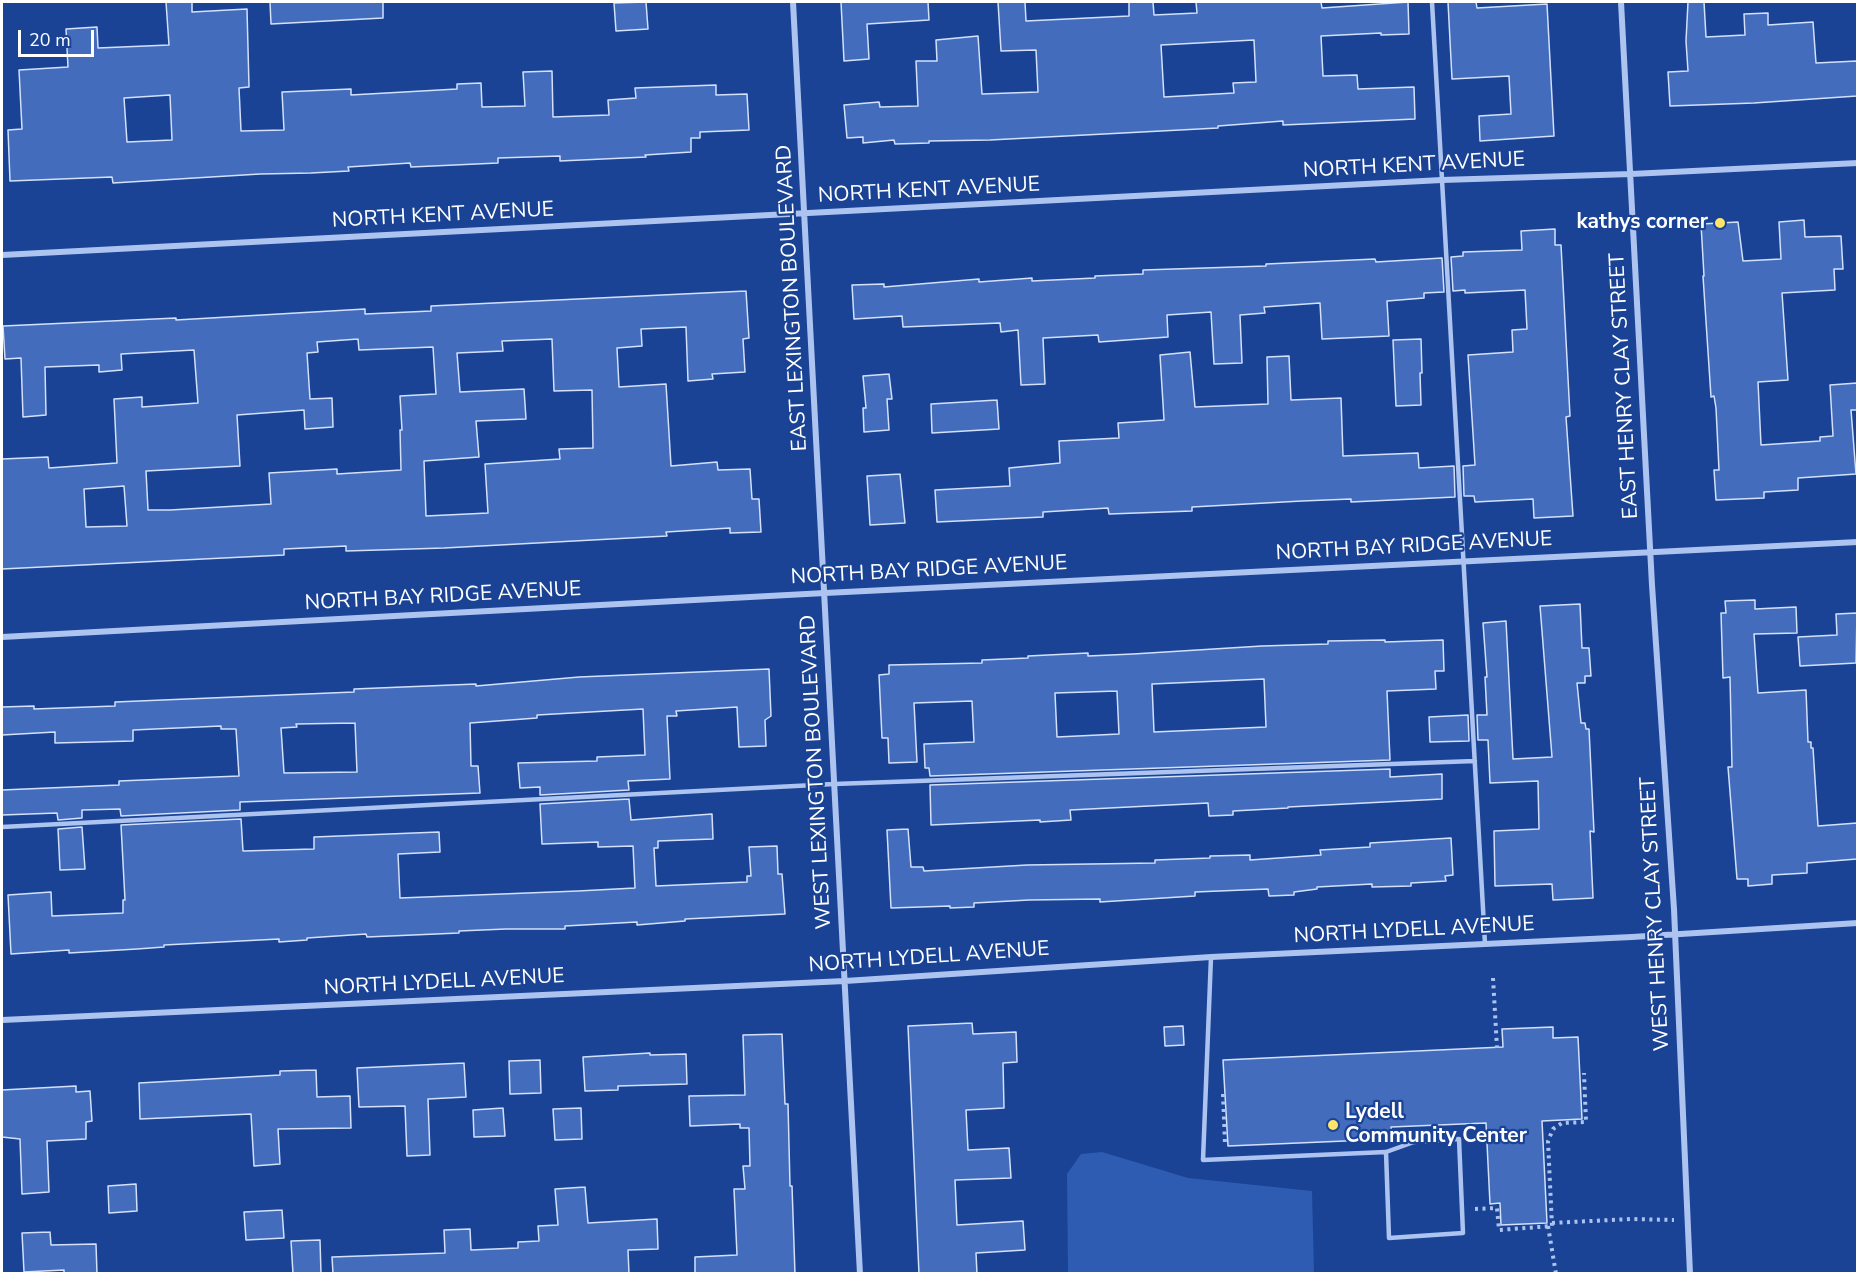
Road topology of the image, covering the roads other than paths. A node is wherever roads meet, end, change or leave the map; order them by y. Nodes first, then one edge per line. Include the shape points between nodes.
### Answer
1 (794, 2) edge
2 (1432, 2) edge
3 (1621, 2) edge
4 (1857, 163) edge
5 (1631, 174) junction
6 (1442, 180) junction
7 (805, 214) junction
8 (2, 255) edge
9 (1857, 542) edge
10 (1650, 553) junction
11 (1464, 561) junction
12 (825, 593) junction
13 (2, 637) edge
14 (1475, 761) junction
15 (834, 784) junction
16 (2, 826) edge
17 (1857, 923) edge
18 (1675, 934) junction
19 (1485, 944) junction
20 (1211, 957) junction
21 (844, 981) junction
22 (2, 1020) edge
23 (1386, 1152) junction
24 (860, 1274) edge
25 (1690, 1274) edge

1 - 7 street, EAST LEXINGTON BOULEVARD
2 - 6 lane
3 - 5 street, EAST HENRY CLAY STREET
4 - 5 street, NORTH KENT AVENUE
5 - 6 street, NORTH KENT AVENUE
5 - 10 street, EAST HENRY CLAY STREET
6 - 7 street, NORTH KENT AVENUE
6 - 11 lane
7 - 8 street, NORTH KENT AVENUE
7 - 12 street, EAST LEXINGTON BOULEVARD
9 - 10 street, NORTH BAY RIDGE AVENUE
10 - 11 street, NORTH BAY RIDGE AVENUE
10 - 18 street, WEST HENRY CLAY STREET
11 - 12 street, NORTH BAY RIDGE AVENUE
11 - 14 lane
12 - 13 street, NORTH BAY RIDGE AVENUE
12 - 15 street, WEST LEXINGTON BOULEVARD
14 - 15 lane
14 - 19 lane
15 - 16 lane
15 - 21 street, WEST LEXINGTON BOULEVARD
17 - 18 street, NORTH LYDELL AVENUE
18 - 19 street, NORTH LYDELL AVENUE
18 - 25 street, WEST HENRY CLAY STREET
19 - 20 street, NORTH LYDELL AVENUE
20 - 21 street, NORTH LYDELL AVENUE
20 - 23 lane via 1203,1160
21 - 22 street, NORTH LYDELL AVENUE
21 - 24 street, WEST LEXINGTON BOULEVARD
23 - 23 lane via 1389,1238 1463,1233 1459,1139 1414,1142

